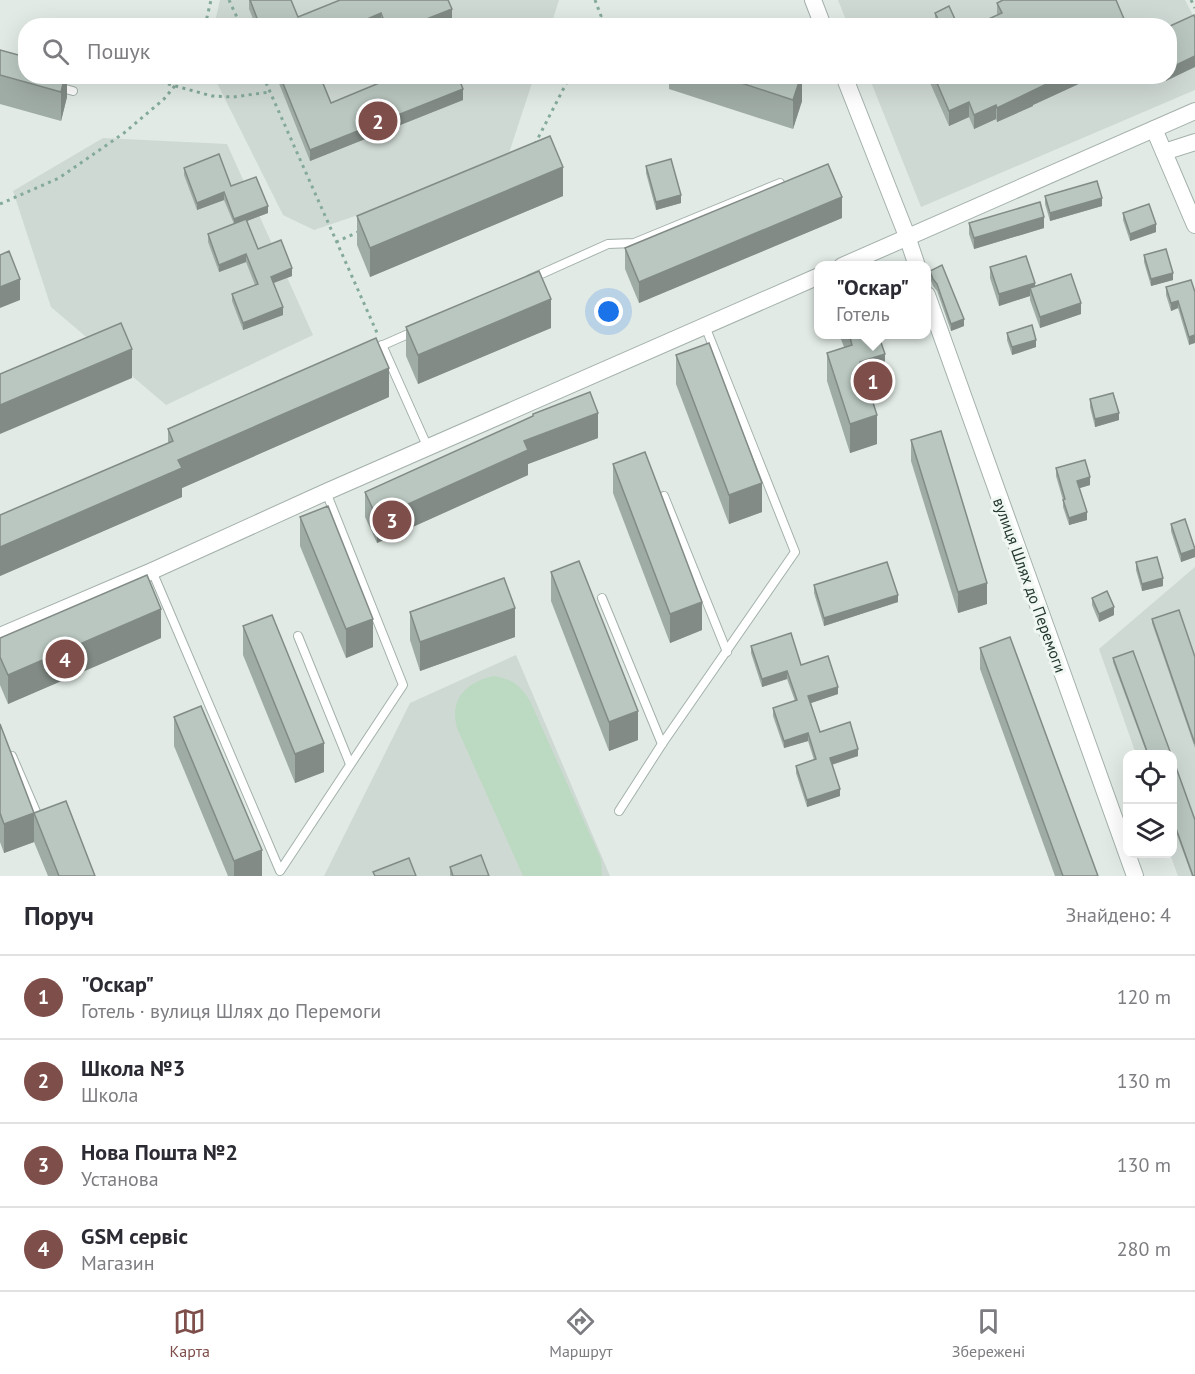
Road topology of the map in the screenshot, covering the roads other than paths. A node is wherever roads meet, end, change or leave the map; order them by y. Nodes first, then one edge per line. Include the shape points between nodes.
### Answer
1 (813, 0) edge
2 (821, 18) edge
3 (847, 84) edge
4 (52, 85) edge
5 (73, 91) dead end
6 (1195, 111) edge
7 (1154, 129) junction
8 (1195, 142) edge
9 (1164, 152) junction
10 (780, 183) edge
11 (1195, 225) edge
12 (907, 236) junction
13 (853, 261) edge
14 (915, 261) edge
15 (814, 278) edge
16 (522, 282) edge
17 (931, 306) edge
18 (425, 326) edge
19 (705, 326) junction
20 (382, 345) junction
21 (361, 355) edge
22 (428, 448) junction
23 (326, 492) junction
24 (664, 496) edge
25 (152, 571) junction
26 (602, 598) dead end
27 (0, 636) edge
28 (298, 636) dead end
29 (727, 652) junction
30 (662, 744) junction
31 (9, 748) edge
32 (350, 764) junction
33 (619, 811) dead end
34 (40, 821) edge
35 (281, 874) edge
36 (1135, 876) edge

1 - 2 street
3 - 12 street
4 - 5 lane
6 - 7 street
7 - 9 street
7 - 12 street
8 - 9 street
9 - 11 street
10 - 16 lane via 634,243 608,244
12 - 13 street
12 - 14 street
15 - 19 street
17 - 36 street, вулиця Шлях до Перемоги
18 - 20 lane
19 - 22 street
19 - 29 lane via 795,552
20 - 21 lane
20 - 22 lane
22 - 23 street
23 - 25 street
23 - 32 lane via 403,685
24 - 29 lane
25 - 27 street
25 - 35 lane
26 - 30 lane
28 - 32 lane
29 - 30 lane
30 - 33 lane
31 - 34 lane
32 - 35 lane

